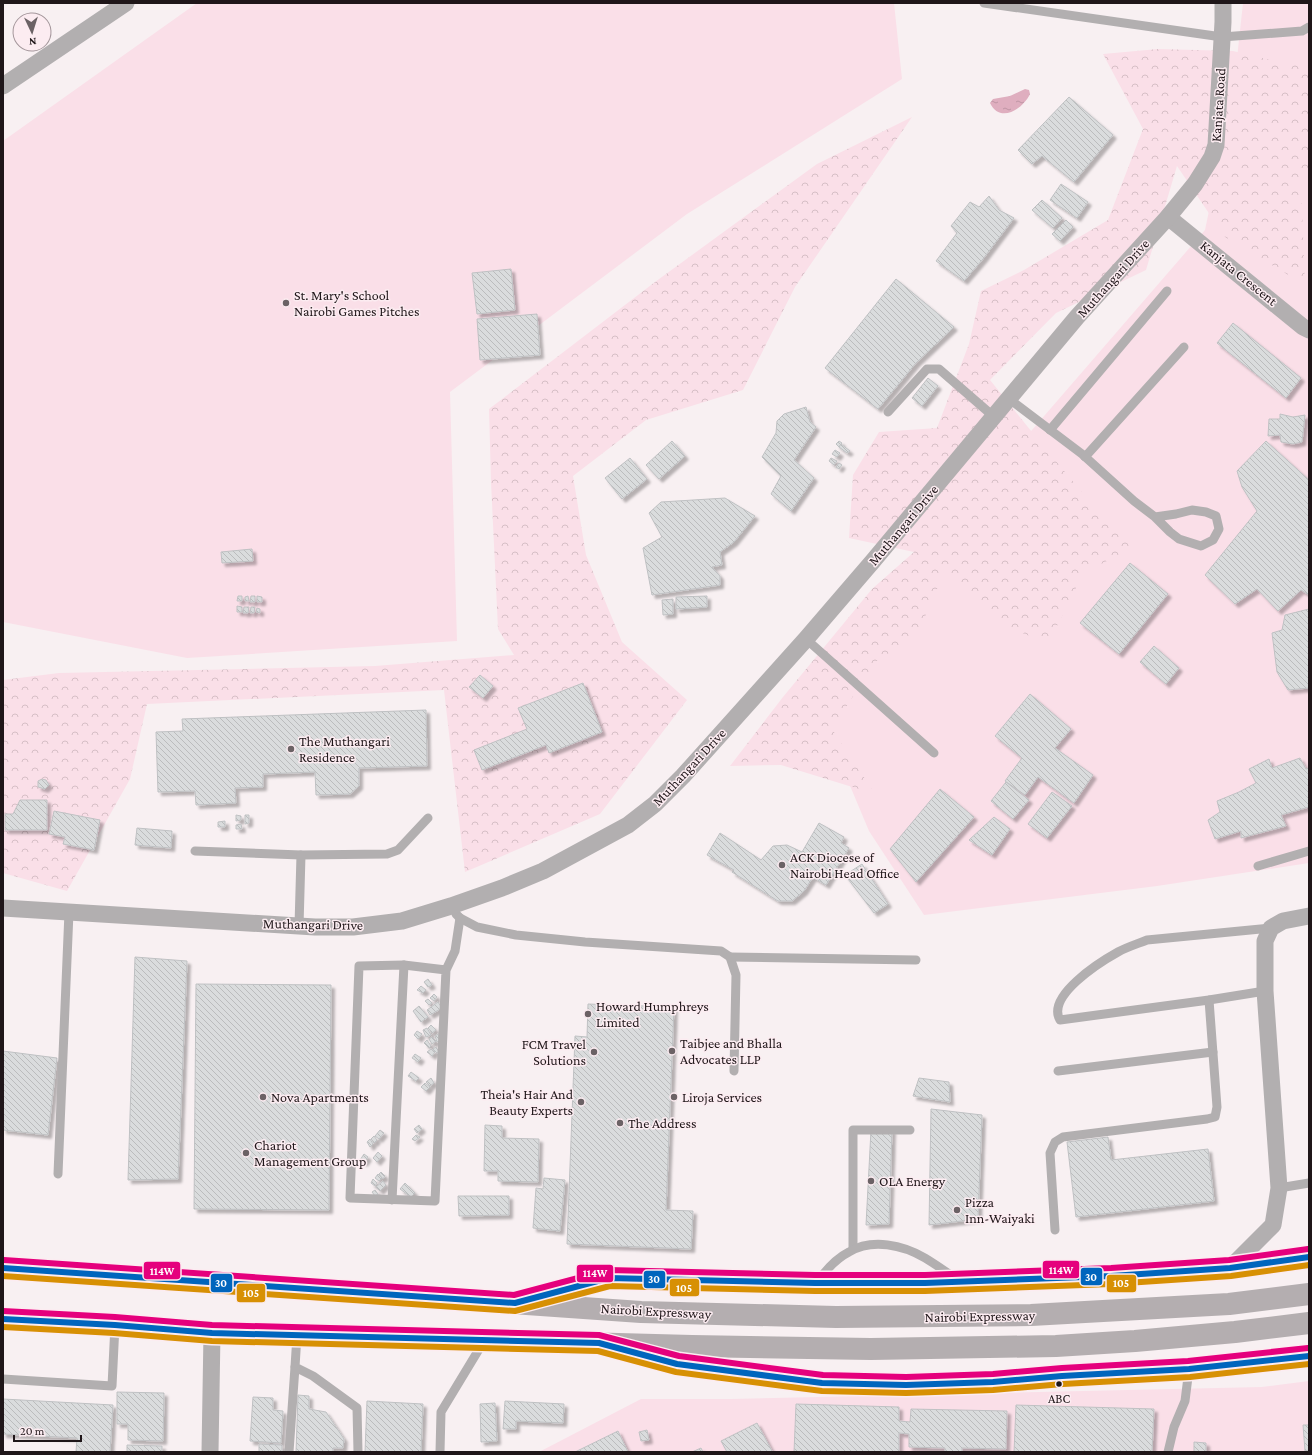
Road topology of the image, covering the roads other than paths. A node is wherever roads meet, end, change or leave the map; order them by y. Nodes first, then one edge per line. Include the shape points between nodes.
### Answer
1 (126, 3) edge
2 (984, 3) edge
3 (1223, 3) edge
4 (1309, 27) edge
5 (1222, 37) junction
6 (3, 86) edge
7 (1168, 217) junction
8 (1168, 291) dead end
9 (1309, 330) edge
10 (1184, 347) dead end
11 (1008, 398) junction
12 (888, 412) dead end
13 (993, 416) junction
14 (1050, 430) junction
15 (1085, 457) junction
16 (1155, 517) junction
17 (806, 639) junction
18 (934, 753) dead end
19 (428, 818) dead end
20 (195, 851) dead end
21 (1309, 851) edge
22 (301, 854) junction
23 (1258, 866) dead end
24 (3, 908) edge
25 (69, 912) junction
26 (455, 912) junction
27 (1309, 916) edge
28 (298, 926) junction
29 (1271, 928) junction
30 (730, 958) junction
31 (916, 960) dead end
32 (404, 966) junction
33 (446, 970) junction
34 (1265, 991) junction
35 (1209, 1000) junction
36 (1213, 1052) junction
37 (734, 1070) dead end
38 (1058, 1071) dead end
39 (910, 1130) dead end
40 (58, 1174) dead end
41 (1309, 1183) edge
42 (1279, 1188) junction
43 (392, 1200) junction
44 (1055, 1230) dead end
45 (853, 1250) junction
46 (1309, 1257) edge
47 (3, 1268) edge
48 (1230, 1268) junction
49 (961, 1282) junction
50 (815, 1283) junction
51 (1309, 1294) edge
52 (515, 1303) junction
53 (3, 1320) edge
54 (1309, 1323) edge
55 (115, 1326) junction
56 (212, 1333) junction
57 (297, 1335) junction
58 (484, 1340) junction
59 (599, 1343) junction
60 (1309, 1356) edge
61 (295, 1367) junction
62 (1189, 1368) junction
63 (3, 1379) edge
64 (210, 1452) edge
65 (289, 1452) edge
66 (358, 1452) edge
67 (440, 1452) edge
68 (1168, 1452) edge

1 - 6 street
2 - 5 lane
3 - 5 street, Kanjata Road
4 - 5 lane via 1302,31
5 - 7 street, Kanjata Road via 1216,145 1212,157 1195,184
7 - 9 street, Kanjata Crescent
7 - 11 street, Muthangari Drive
8 - 14 lane
10 - 15 lane
11 - 13 street, Muthangari Drive
11 - 14 lane
12 - 13 lane via 926,369 939,368
13 - 17 street, Muthangari Drive
14 - 15 lane
15 - 16 lane
16 - 16 lane via 1179,539 1200,546 1213,540 1219,529 1216,516 1206,512 1192,510
17 - 18 lane
17 - 26 street, Muthangari Drive via 683,776 655,804 628,825 543,871
19 - 22 lane via 398,850 387,854
20 - 22 lane
21 - 23 lane
22 - 28 lane
24 - 25 street, Muthangari Drive
25 - 28 street, Muthangari Drive
25 - 40 lane
26 - 28 street, Muthangari Drive via 353,927
26 - 30 lane via 478,928 516,935 721,951
26 - 33 lane via 455,951
27 - 29 street via 1283,921
29 - 34 street via 1265,941
29 - 35 lane via 1147,940 1132,946 1116,953 1085,974 1060,1000 1058,1015 1060,1020
30 - 31 lane
30 - 37 lane via 736,975
32 - 33 lane
32 - 43 lane
32 - 43 lane via 359,966 350,1198
33 - 43 lane via 434,1201
34 - 35 lane
34 - 42 street
35 - 36 lane
36 - 38 lane
36 - 44 lane via 1218,1107 1215,1117 1063,1137 1055,1142 1050,1153
39 - 45 lane via 853,1130
41 - 42 lane
42 - 48 street via 1273,1225
45 - 49 lane via 882,1244 910,1250
45 - 50 lane via 827,1269
46 - 48 main road
47 - 52 highway, Nairobi Expressway
48 - 49 main road
49 - 50 main road
50 - 52 main road via 609,1278
51 - 52 highway, Nairobi Expressway via 1229,1304 1031,1315 836,1317 641,1312
53 - 55 highway
54 - 59 highway via 1235,1332 1056,1346 870,1350
55 - 56 highway
55 - 63 lane via 112,1386
56 - 57 highway
56 - 64 street
57 - 58 highway
57 - 61 lane
58 - 59 highway
58 - 67 lane via 442,1412
59 - 62 main road via 677,1364 822,1383 906,1385 992,1382
60 - 62 main road
61 - 65 lane
61 - 66 lane via 313,1376 357,1408
62 - 68 lane via 1185,1401 1174,1427

